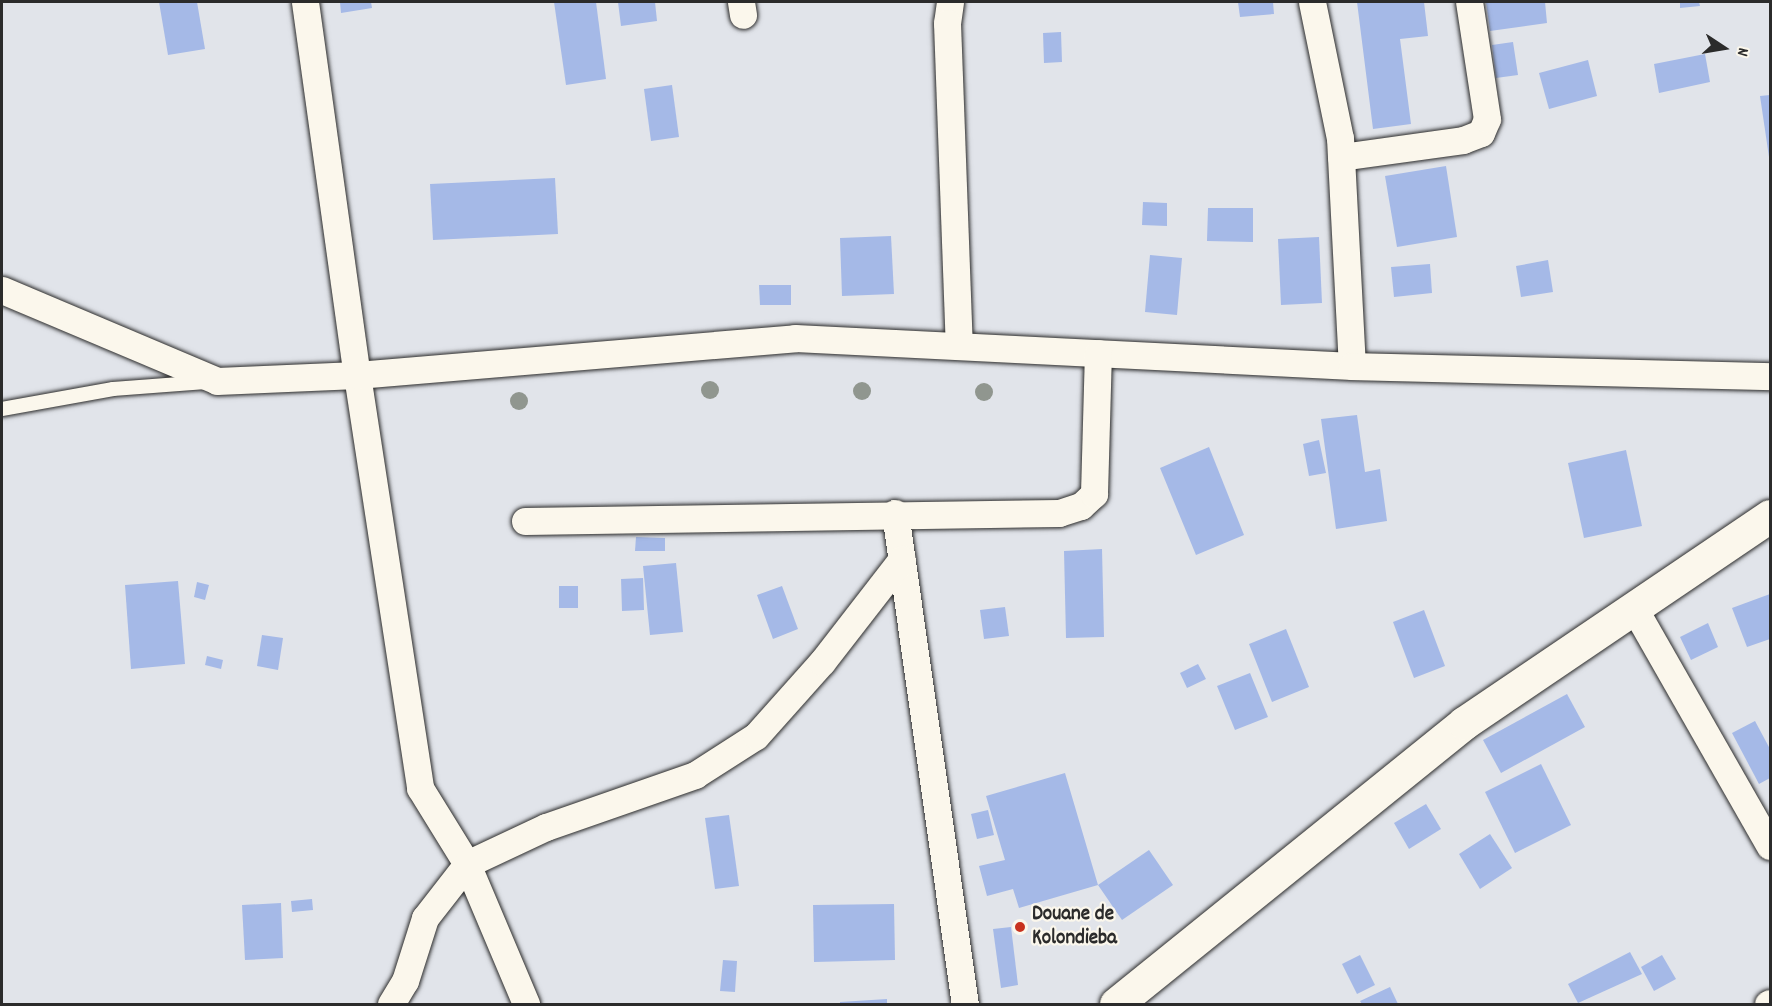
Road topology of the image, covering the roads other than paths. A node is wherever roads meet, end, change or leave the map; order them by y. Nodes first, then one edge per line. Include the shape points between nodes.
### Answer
1 (305, 2) edge
2 (950, 2) edge
3 (1312, 2) edge
4 (1469, 2) edge
5 (1341, 157) junction
6 (2, 290) edge
7 (959, 345) junction
8 (1098, 353) junction
9 (1352, 366) junction
10 (357, 375) junction
11 (1770, 376) edge
12 (217, 381) junction
13 (2, 409) edge
14 (896, 513) junction
15 (1770, 516) edge
16 (525, 521) dead end
17 (902, 558) junction
18 (1634, 608) junction
19 (1770, 846) edge
20 (467, 864) junction
21 (407, 993) edge
22 (391, 1005) edge
23 (526, 1005) edge
24 (964, 1005) edge
25 (1116, 1005) edge

1 - 10 street
2 - 7 street via 947,23
3 - 5 street
4 - 5 street via 1487,119 1481,133 1463,140
5 - 9 street
6 - 12 street
7 - 8 street
7 - 10 street via 795,338
8 - 9 street
8 - 14 street via 1094,494 1080,506 1059,513
9 - 11 street
10 - 12 street
10 - 20 street via 420,788
12 - 13 lane via 113,389
14 - 16 street
14 - 17 street
15 - 18 main road
17 - 20 street via 822,662 756,736 694,775 546,827
17 - 24 street
18 - 19 street
18 - 25 main road via 1464,723
20 - 21 street via 425,918
20 - 23 street
21 - 22 street

